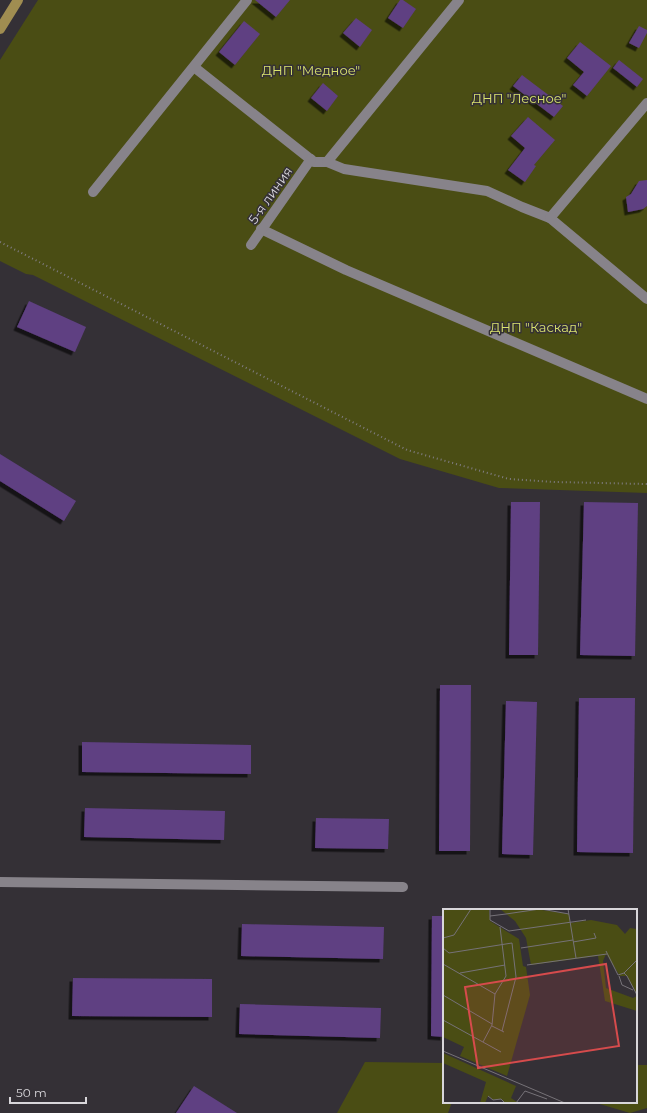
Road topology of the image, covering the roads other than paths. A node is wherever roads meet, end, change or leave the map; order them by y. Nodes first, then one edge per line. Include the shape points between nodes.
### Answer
1 (18, 0) edge
2 (247, 0) edge
3 (459, 0) edge
4 (0, 28) edge
5 (194, 67) junction
6 (647, 103) edge
7 (311, 159) junction
8 (327, 162) junction
9 (93, 192) dead end
10 (550, 218) junction
11 (261, 229) junction
12 (251, 245) dead end
13 (647, 299) edge
14 (647, 399) edge
15 (0, 882) edge
16 (403, 887) dead end

1 - 4 main road
2 - 5 street
3 - 8 street
5 - 7 street
5 - 9 street
6 - 10 street
7 - 8 street via 314,162
7 - 11 street, 5-я линия
8 - 10 street via 344,169 487,191
10 - 13 street
11 - 12 street, 5-я линия
11 - 14 street via 346,270
15 - 16 street

